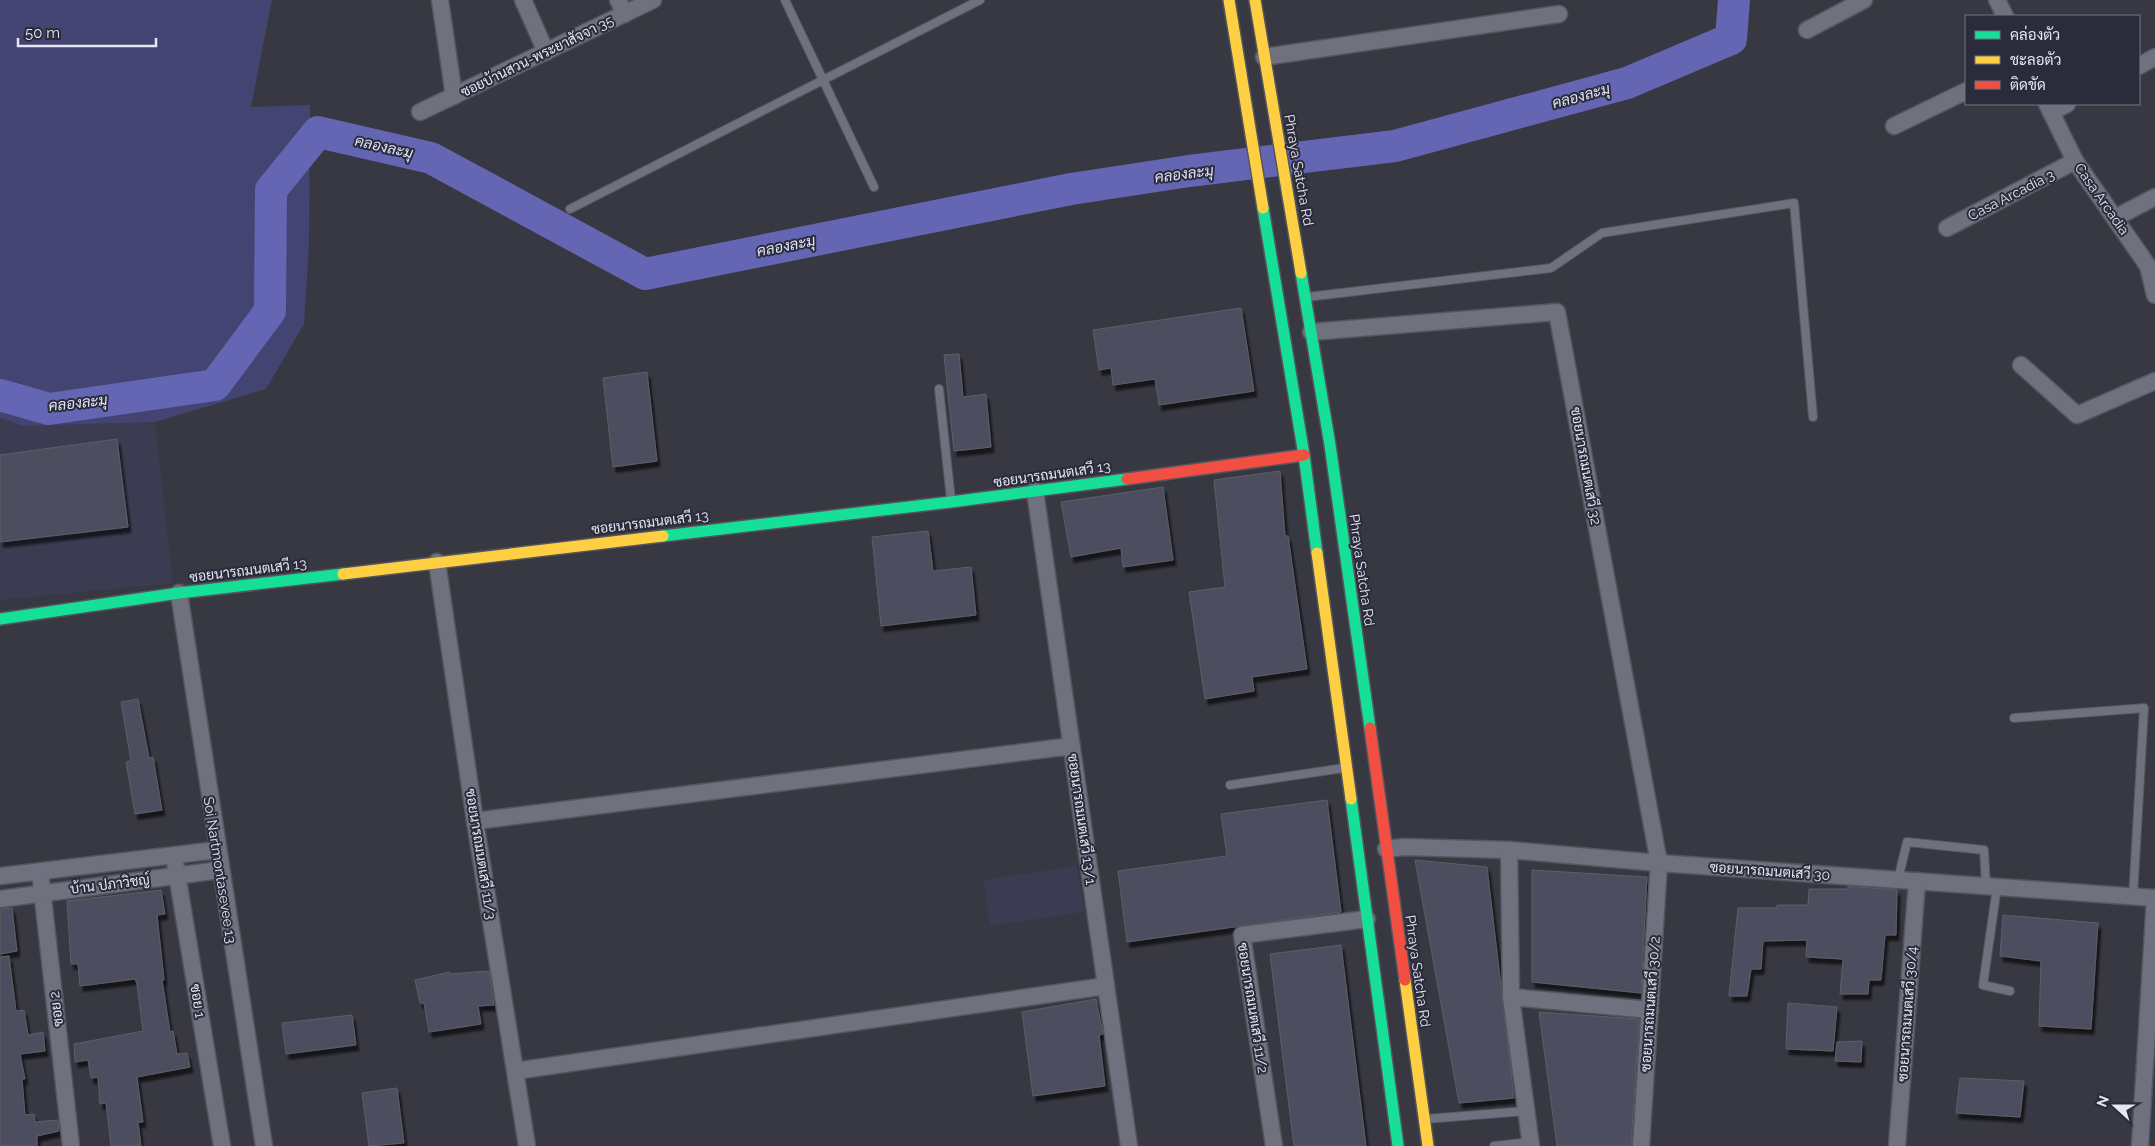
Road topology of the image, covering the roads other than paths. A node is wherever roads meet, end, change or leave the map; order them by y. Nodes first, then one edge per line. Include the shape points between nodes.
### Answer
1 (440, 0) edge
2 (523, 0) edge
3 (653, 0) edge
4 (785, 0) edge
5 (980, 0) edge
6 (1229, 0) edge
7 (1255, 0) edge
8 (1864, 0) edge
9 (1998, 0) edge
10 (621, 7) edge
11 (1559, 14) dead end
12 (2004, 15) edge
13 (1807, 30) dead end
14 (546, 52) junction
15 (1264, 57) junction
16 (2155, 57) edge
17 (2140, 65) edge
18 (823, 80) junction
19 (1965, 90) edge
20 (454, 96) junction
21 (2062, 105) edge
22 (2049, 108) edge
23 (420, 112) dead end
24 (1894, 126) dead end
25 (2075, 162) junction
26 (874, 188) dead end
27 (2155, 197) edge
28 (570, 209) dead end
29 (2115, 218) junction
30 (1947, 228) dead end
31 (2155, 295) edge
32 (1305, 298) junction
33 (1311, 332) junction
34 (2021, 365) dead end
35 (2155, 381) edge
36 (939, 389) dead end
37 (1813, 417) dead end
38 (1304, 455) junction
39 (1035, 491) junction
40 (951, 502) junction
41 (438, 562) junction
42 (179, 593) junction
43 (0, 618) edge
44 (2014, 718) dead end
45 (1072, 746) junction
46 (1346, 768) junction
47 (1230, 785) dead end
48 (475, 821) junction
49 (1386, 849) junction
50 (217, 850) junction
51 (1509, 850) junction
52 (174, 856) junction
53 (1659, 862) junction
54 (220, 870) junction
55 (40, 872) junction
56 (0, 876) edge
57 (178, 876) junction
58 (1898, 880) junction
59 (1917, 881) junction
60 (1991, 886) junction
61 (42, 893) junction
62 (2133, 896) junction
63 (0, 898) edge
64 (2155, 898) edge
65 (1367, 919) junction
66 (1106, 986) junction
67 (2010, 991) dead end
68 (1512, 997) junction
69 (1650, 1010) junction
70 (515, 1071) junction
71 (1527, 1111) junction
72 (1424, 1119) junction
73 (1530, 1144) edge
74 (71, 1146) edge
75 (222, 1146) edge
76 (264, 1146) edge
77 (527, 1146) edge
78 (1129, 1146) edge
79 (1274, 1146) edge
80 (1398, 1146) edge
81 (1428, 1146) edge
82 (1494, 1146) edge
83 (1641, 1146) edge
84 (1897, 1146) edge
85 (2140, 1146) edge

1 - 20 street
2 - 14 street
3 - 10 street, ซอยบ้านสวน-พระยาสัจจา 35
4 - 18 lane
5 - 18 lane
6 - 38 main road
7 - 15 main road, Phraya Satcha Rd
8 - 13 street
9 - 12 street
10 - 14 street, ซอยบ้านสวน-พระยาสัจจา 35
11 - 15 street
14 - 20 street, ซอยบ้านสวน-พระยาสัจจา 35
15 - 32 main road, Phraya Satcha Rd
16 - 17 street
18 - 26 lane
18 - 28 lane
19 - 24 street
20 - 23 street, ซอยบ้านสวน-พระยาสัจจา 35
21 - 22 street
22 - 25 street, Casa Arcadia
25 - 29 street, Casa Arcadia
25 - 30 street, Casa Arcadia 3
27 - 29 street
29 - 31 street, Casa Arcadia via 2148,266
32 - 33 main road, Phraya Satcha Rd
32 - 37 lane via 1551,268 1602,233 1794,203
33 - 49 main road, Phraya Satcha Rd via 1330,445
33 - 53 street, ซอยนารถมนตเสวี 32 via 1557,312
34 - 35 street via 2078,415
36 - 40 lane
38 - 39 main road, ซอยนารถมนตเสวี 13
38 - 46 main road
39 - 40 main road, ซอยนารถมนตเสวี 13
39 - 45 street, ซอยนารถมนตเสวี 13/1
40 - 41 main road, ซอยนารถมนตเสวี 13
41 - 42 main road, ซอยนารถมนตเสวี 13
41 - 48 street, ซอยนารถมนตเสวี 11/3
42 - 43 main road, ซอยนารถมนตเสวี 13
42 - 50 street, Soi Nartmontasevee 13
44 - 62 lane via 2144,708
45 - 48 street
45 - 66 street, ซอยนารถมนตเสวี 13/1
46 - 47 lane
46 - 65 main road
48 - 70 street, ซอยนารถมนตเสวี 11/3
49 - 51 street, ซอยนารถมนตเสวี 30
49 - 72 main road, Phraya Satcha Rd
50 - 52 street, บ้าน ปภาวิชญ์
50 - 54 street, Soi Nartmontasevee 13
51 - 53 street, ซอยนารถมนตเสวี 30
51 - 68 street
52 - 55 street, บ้าน ปภาวิชญ์
52 - 57 street, ซอย 1
53 - 58 street, ซอยนารถมนตเสวี 30
53 - 69 street, ซอยนารถมนตเสวี 30/2
54 - 57 street, บ้าน ปภาวิชญ์
54 - 76 street, Soi Nartmontasevee 13
55 - 56 street, บ้าน ปภาวิชญ์
55 - 61 street, ซอย 2
57 - 61 street, บ้าน ปภาวิชญ์
57 - 75 street, ซอย 1
58 - 59 street, ซอยนารถมนตเสวี 30
58 - 60 lane via 1907,842 1984,850
59 - 60 street, ซอยนารถมนตเสวี 30
59 - 84 street, ซอยนารถมนตเสวี 30/4
60 - 62 street, ซอยนารถมนตเสวี 30
60 - 67 lane via 1983,985
61 - 63 street, บ้าน ปภาวิชญ์
61 - 74 street, ซอย 2
62 - 64 street, ซอยนารถมนตเสวี 30
64 - 85 street
65 - 79 street, ซอยนารถมนตเสวี 11/2 via 1242,935
65 - 80 main road
66 - 70 street
66 - 78 street, ซอยนารถมนตเสวี 13/1
68 - 69 street
68 - 71 street
69 - 83 street, ซอยนารถมนตเสวี 30/2
70 - 77 street, ซอยนารถมนตเสวี 11/3
71 - 72 lane
71 - 73 street
72 - 81 main road, Phraya Satcha Rd
73 - 82 lane

